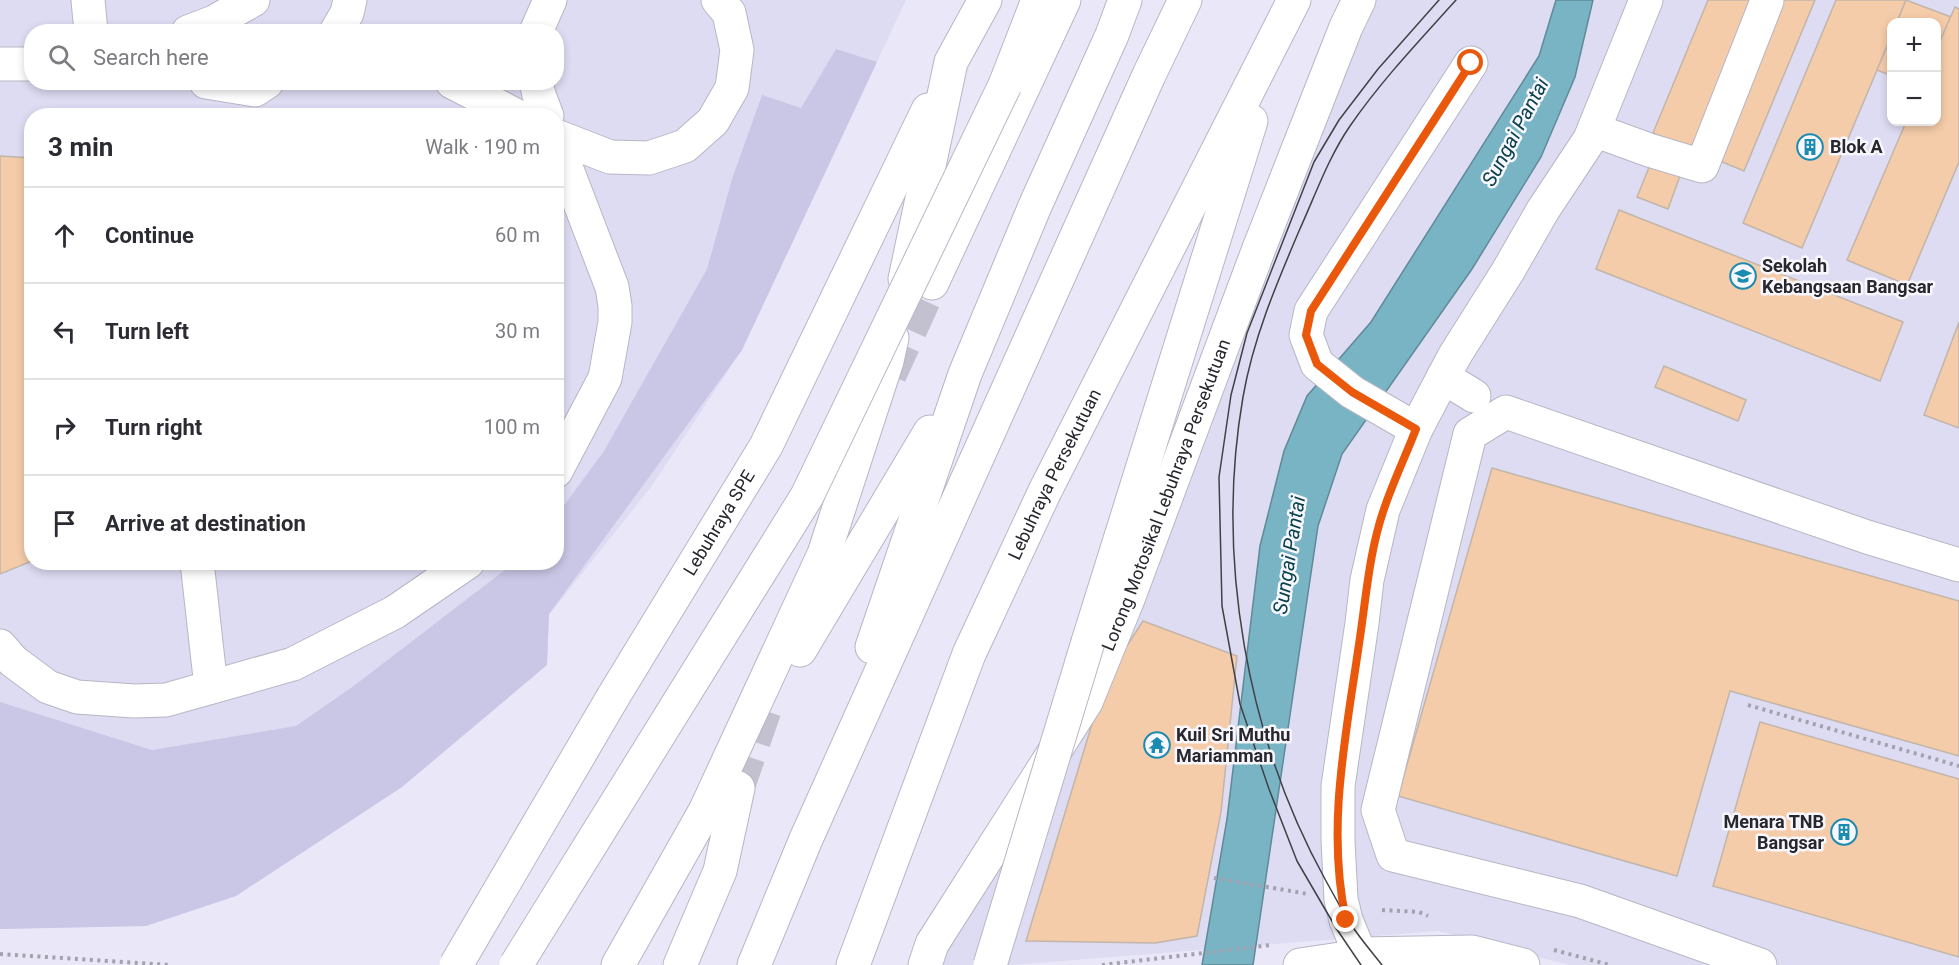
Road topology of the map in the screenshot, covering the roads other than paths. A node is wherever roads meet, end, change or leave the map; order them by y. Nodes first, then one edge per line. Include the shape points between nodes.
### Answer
1 (88, 0) edge
2 (254, 0) edge
3 (550, 0) edge
4 (985, 0) edge
5 (1038, 0) edge
6 (1064, 0) edge
7 (1125, 0) edge
8 (1185, 0) edge
9 (1294, 0) edge
10 (1359, 0) edge
11 (1646, 0) edge
12 (1767, 1) edge
13 (730, 4) edge
14 (90, 24) edge
15 (209, 24) edge
16 (540, 24) edge
17 (1280, 30) junction
18 (951, 62) junction
19 (1471, 63) dead end
20 (0, 64) edge
21 (24, 64) edge
22 (485, 90) edge
23 (535, 102) edge
24 (1594, 130) junction
25 (564, 139) edge
26 (564, 160) edge
27 (933, 283) tunnel mouth
28 (965, 374) junction
29 (1443, 377) junction
30 (1474, 396) dead end
31 (1416, 429) junction
32 (564, 456) edge
33 (1959, 565) edge
34 (198, 570) edge
35 (456, 570) edge
36 (0, 646) edge
37 (211, 687) junction
38 (738, 788) tunnel mouth
39 (707, 807) junction
40 (806, 839) junction
41 (928, 955) edge
42 (1350, 956) junction
43 (456, 965) edge
44 (516, 965) edge
45 (618, 965) edge
46 (680, 965) edge
47 (754, 965) edge
48 (853, 965) edge
49 (990, 965) edge
50 (1300, 965) edge
51 (1523, 965) edge
52 (1760, 965) edge

1 - 14 main road
2 - 15 main road
3 - 16 main road
4 - 18 main road
5 - 44 main road, bridge via 1005,85 807,496
6 - 27 main road
7 - 28 main road
8 - 40 main road
9 - 17 main road, Lebuhraya Persekutuan
10 - 41 main road, Lorong Motosikal Lebuhraya Persekutuan via 1086,702
11 - 24 main road
12 - 24 main road via 1702,166
13 - 25 main road via 737,50 732,88 713,121 685,146 648,158 610,157
17 - 48 main road, Lebuhraya Persekutuan via 1045,491 969,654
17 - 49 main road, bridge
18 - 39 main road via 887,362 828,543
18 - 43 main road, Lebuhraya SPE, bridge via 766,446
19 - 31 main road via 1311,311 1306,335 1317,364 1352,392
20 - 21 main road
22 - 23 main road
24 - 29 main road
26 - 32 main road via 612,287 615,306 605,378
28 - 39 main road
28 - 40 main road
29 - 30 main road
29 - 31 main road
31 - 42 main road via 1383,510 1375,583 1362,623 1338,786 1341,899
33 - 52 main road via 1506,412 1470,434 1378,810 1393,855 1580,901
34 - 37 main road
35 - 37 main road via 395,612 293,664
36 - 37 main road via 48,687 77,697 166,700
38 - 46 main road via 720,871
39 - 45 main road
40 - 47 main road
42 - 50 main road
42 - 51 main road via 1472,952

